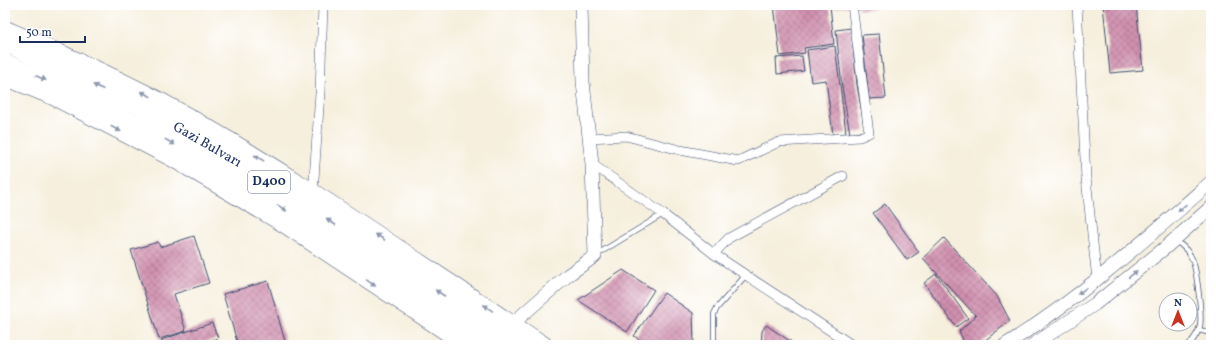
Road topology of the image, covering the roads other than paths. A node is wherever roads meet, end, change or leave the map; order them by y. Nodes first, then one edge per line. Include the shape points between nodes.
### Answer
1 (323, 5) edge
2 (581, 5) edge
3 (852, 5) edge
4 (1077, 5) edge
5 (5, 29) edge
6 (5, 43) edge
7 (5, 62) edge
8 (5, 77) edge
9 (590, 138) junction
10 (592, 164) junction
11 (843, 176) dead end
12 (1211, 182) edge
13 (313, 193) junction
14 (1211, 207) edge
15 (663, 214) junction
16 (1175, 239) junction
17 (714, 254) junction
18 (594, 256) junction
19 (746, 275) junction
20 (1097, 280) junction
21 (1198, 292) edge
22 (1198, 296) edge
23 (512, 324) junction
24 (1198, 330) joint
25 (1197, 332) edge
26 (1211, 333) edge
27 (484, 343) edge
28 (466, 345) edge
29 (519, 345) edge
30 (544, 345) edge
31 (714, 345) edge
32 (852, 345) edge
33 (1005, 345) edge
34 (1033, 345) edge
35 (1189, 345) edge

1 - 13 street
2 - 9 street via 584,82
3 - 9 street via 869,133 865,136 779,142 738,161 626,136
4 - 20 street via 1086,178
13 -> 5 highway via 162,102
29 -> 6 highway, Gazi Bulvarı / D400 via 244,165 140,107
7 -> 27 highway, Gazi Bulvarı / D400 via 139,125 239,180
8 -> 28 highway via 54,97 172,158 284,224
9 - 10 street
10 - 15 street
10 - 18 street
11 - 17 street via 729,238
12 -> 20 street
23 -> 13 highway
14 - 16 street
15 - 17 street
15 - 18 lane
16 - 21 lane via 1190,254 1195,267
34 -> 16 street via 1095,304
17 - 19 street
18 - 23 street
19 - 31 lane via 716,308
19 - 32 street
20 -> 33 street
22 - 24 lane
23 - 30 highway
24 - 26 lane
25 - 35 lane

